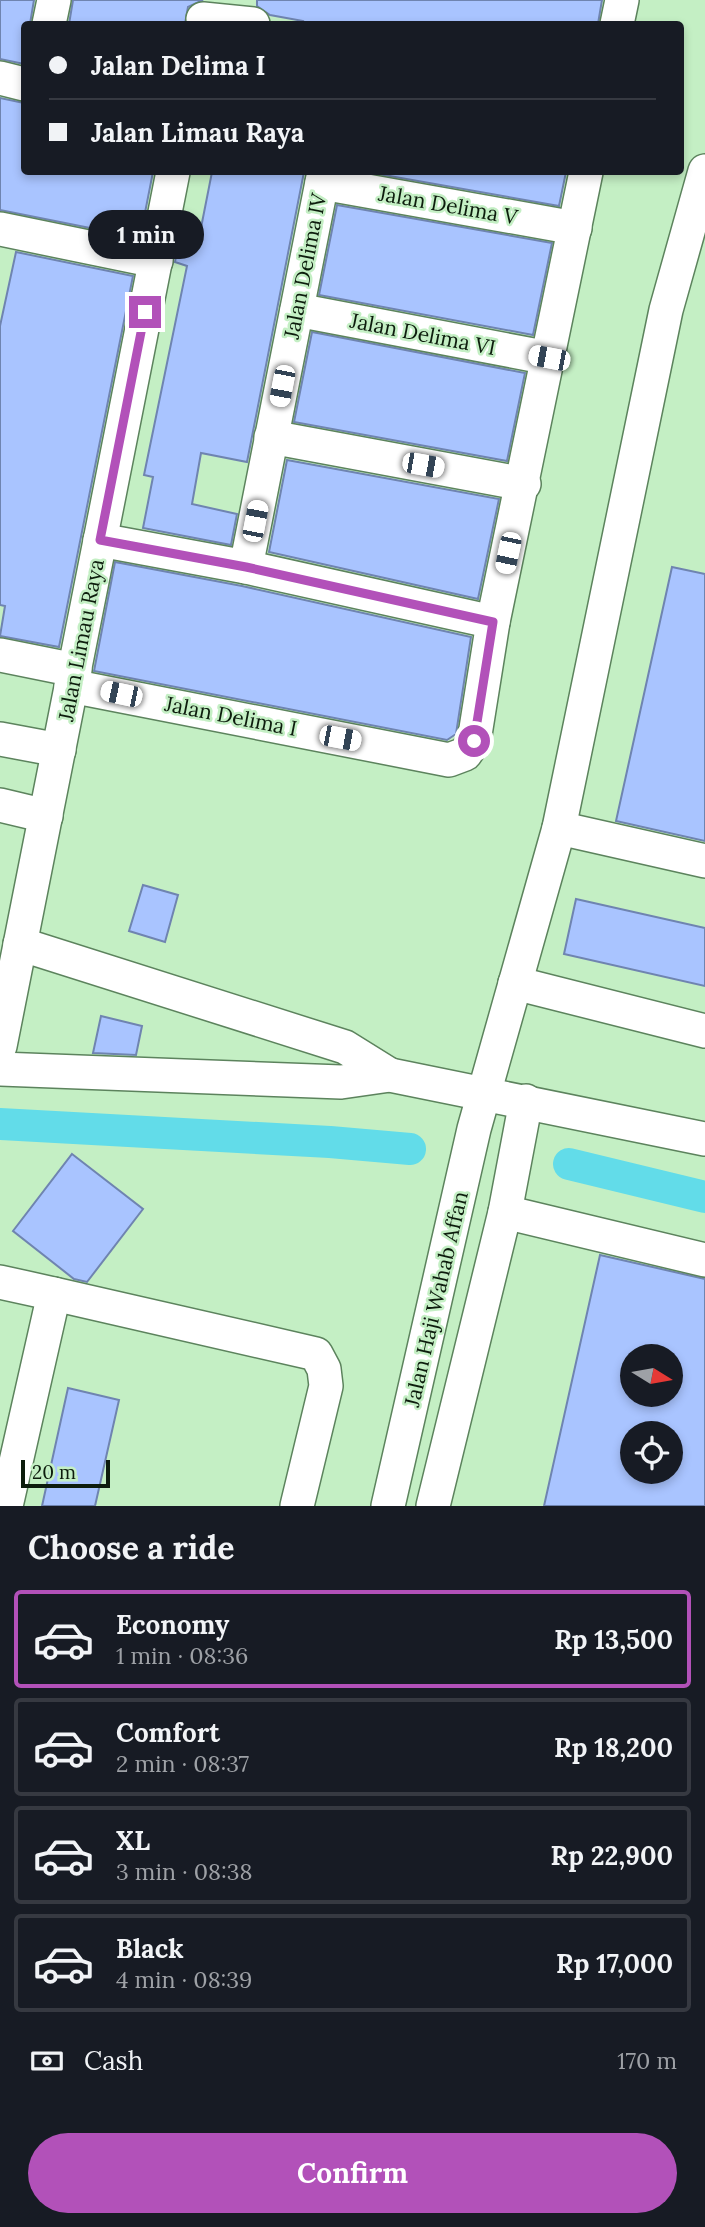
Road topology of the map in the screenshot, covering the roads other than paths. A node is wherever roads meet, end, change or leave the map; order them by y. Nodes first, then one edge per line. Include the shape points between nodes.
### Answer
1 (54, 0) edge
2 (622, 0) edge
3 (204, 15) edge
4 (49, 21) edge
5 (237, 21) edge
6 (618, 21) edge
7 (0, 78) edge
8 (21, 83) edge
9 (705, 171) edge
10 (172, 175) edge
11 (585, 175) edge
12 (323, 177) edge
13 (575, 228) junction
14 (0, 231) edge
15 (156, 261) junction
16 (297, 310) junction
17 (549, 358) junction
18 (271, 437) junction
19 (524, 484) junction
20 (100, 540) junction
21 (246, 567) junction
22 (493, 622) junction
23 (0, 655) edge
24 (73, 678) junction
25 (0, 739) edge
26 (59, 750) junction
27 (0, 805) edge
28 (46, 816) junction
29 (559, 828) junction
30 (705, 861) edge
31 (20, 944) junction
32 (515, 983) junction
33 (705, 1031) edge
34 (0, 1046) edge
35 (0, 1069) edge
36 (390, 1075) junction
37 (484, 1093) junction
38 (526, 1101) junction
39 (705, 1139) edge
40 (505, 1207) junction
41 (705, 1261) edge
42 (0, 1282) edge
43 (54, 1294) junction
44 (430, 1333) junction
45 (472, 1342) junction
46 (6, 1506) edge
47 (297, 1506) edge
48 (388, 1506) edge
49 (433, 1506) edge

1 - 4 street
2 - 6 street
3 - 5 street
7 - 8 street
9 - 29 street, Jalan Haji Wahab Affan via 666,310
10 - 15 street, Jalan Limau Raya
11 - 13 street, Jalan Delima I
12 - 13 street, Jalan Delima V
12 - 16 street, Jalan Delima IV
13 - 17 street, Jalan Delima I
14 - 15 street
15 - 20 street, Jalan Limau Raya
16 - 17 street, Jalan Delima VI
16 - 18 street, Jalan Delima IV
17 - 19 street, Jalan Delima I
18 - 19 street
18 - 21 street, Jalan Delima IV
19 - 22 street, Jalan Delima I
20 - 21 street
20 - 24 street, Jalan Limau Raya
21 - 22 street
22 - 24 street, Jalan Delima I via 474,741 465,754 449,760
23 - 24 street, Jalan Delima I
24 - 26 street, Jalan Limau Raya
25 - 26 street
26 - 28 street, Jalan Limau Raya
27 - 28 street
28 - 31 street, Jalan Limau Raya
29 - 30 street
29 - 32 street, Jalan Haji Wahab Affan
31 - 34 street, Jalan Limau Raya
31 - 36 street via 345,1047
32 - 33 street
32 - 37 street, Jalan Haji Wahab Affan
35 - 36 street via 341,1082
36 - 37 street
37 - 38 street
37 - 44 street, Jalan Haji Wahab Affan
38 - 39 street
38 - 40 street, Jalan Haji Wahab Affan
40 - 41 street
40 - 45 street, Jalan Haji Wahab Affan
42 - 43 street
43 - 46 street
43 - 47 street via 316,1354 326,1386
44 - 45 street
44 - 48 street, Jalan Haji Wahab Affan
45 - 49 street, Jalan Haji Wahab Affan

